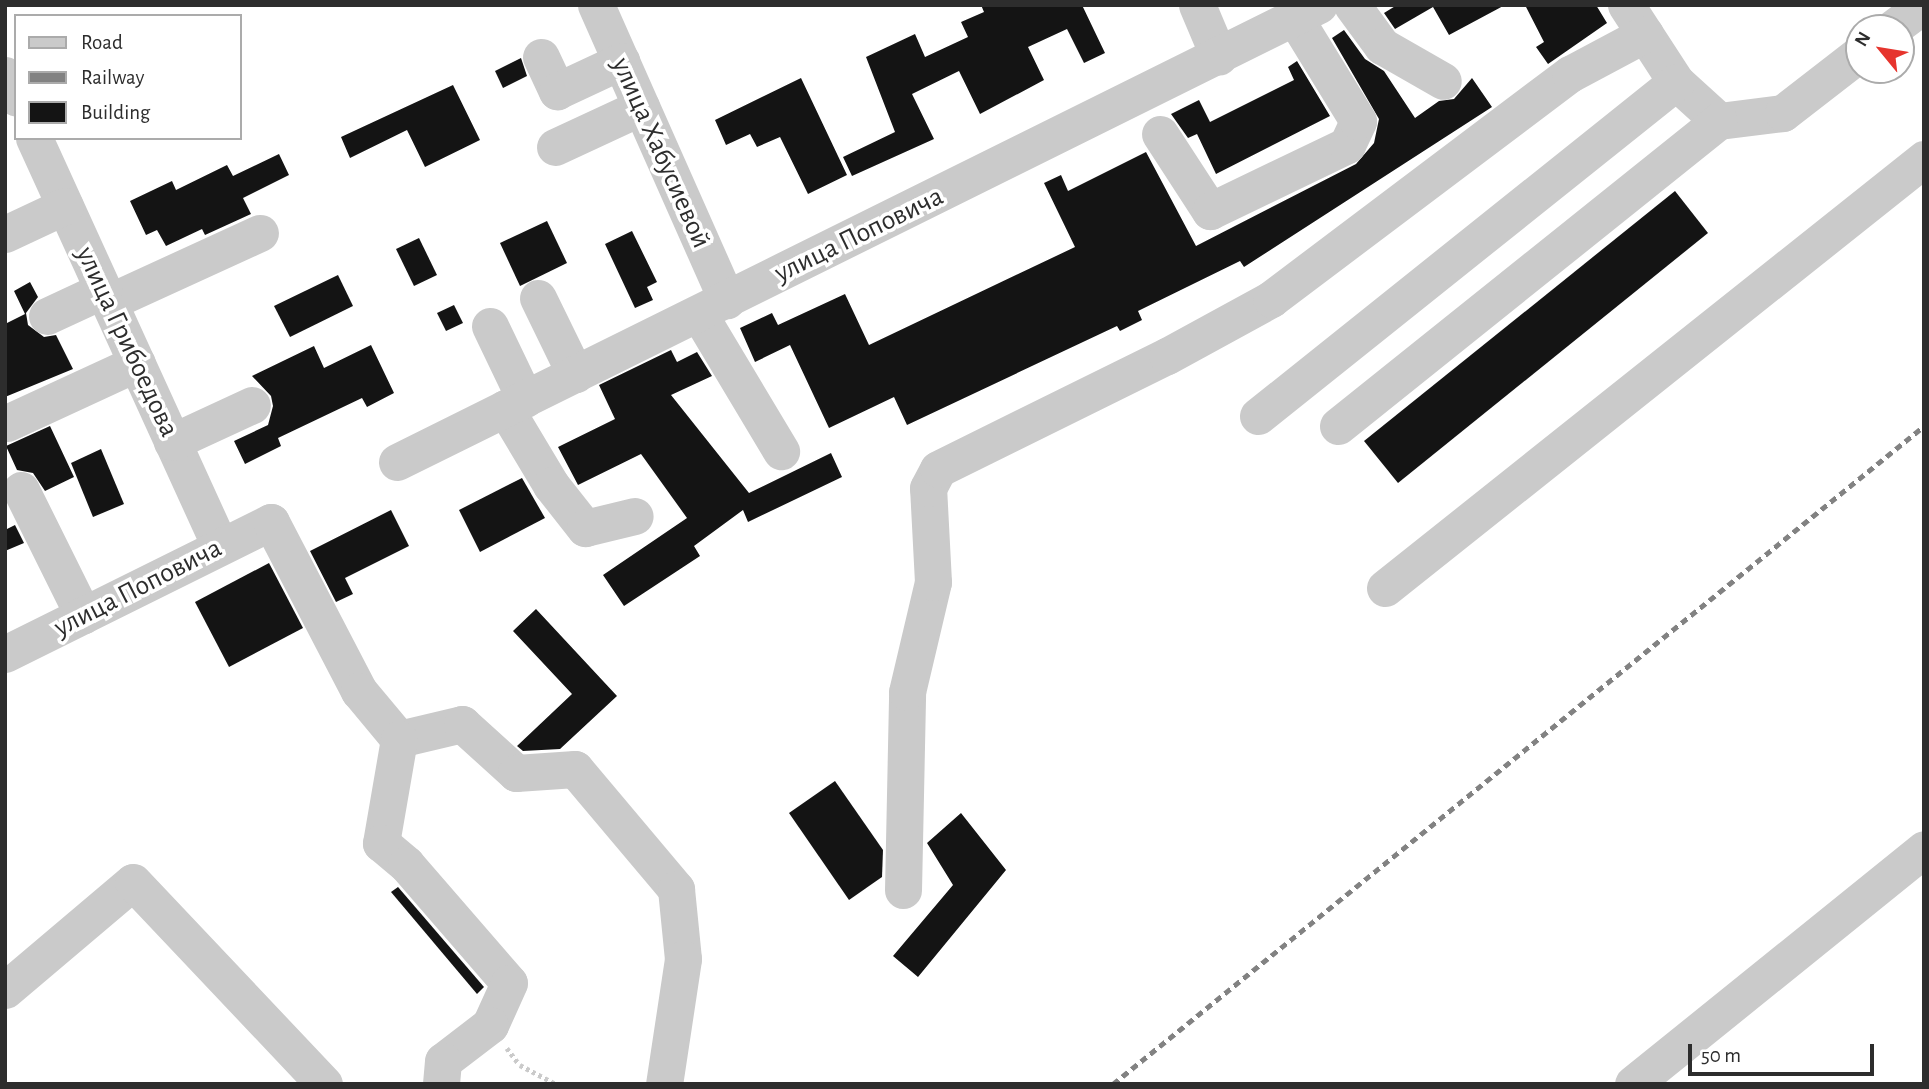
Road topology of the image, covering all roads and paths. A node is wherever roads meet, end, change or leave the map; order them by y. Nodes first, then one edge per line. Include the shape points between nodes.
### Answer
1 (596, 5) edge
2 (1197, 5) edge
3 (1352, 5) edge
4 (1307, 11) edge
5 (1635, 20) edge
6 (541, 57) dead end
7 (1219, 57) junction
8 (621, 61) junction
9 (1845, 65) edge
10 (5, 75) edge
11 (1443, 81) dead end
12 (1676, 82) junction
13 (14, 95) edge
14 (641, 107) junction
15 (1720, 121) junction
16 (1160, 134) dead end
17 (35, 140) edge
18 (555, 146) dead end
19 (1924, 159) edge
20 (65, 206) junction
21 (260, 233) dead end
22 (5, 234) edge
23 (106, 296) junction
24 (538, 298) dead end
25 (713, 307) junction
26 (47, 316) dead end
27 (490, 326) dead end
28 (137, 363) junction
29 (575, 374) junction
30 (515, 403) junction
31 (252, 405) dead end
32 (1258, 415) dead end
33 (7, 423) edge
34 (1338, 426) dead end
35 (172, 442) junction
36 (781, 451) dead end
37 (397, 462) dead end
38 (21, 490) dead end
39 (635, 516) dead end
40 (220, 546) junction
41 (1385, 588) dead end
42 (83, 615) junction
43 (5, 654) edge
44 (399, 739) junction
45 (1924, 849) edge
46 (903, 890) dead end
47 (5, 990) edge
48 (490, 1025) junction
49 (324, 1084) edge
50 (441, 1084) edge
51 (556, 1084) edge
52 (664, 1084) edge
53 (1633, 1084) edge

1 - 8 street, улица Хабусиевой
2 - 7 street
3 - 11 street via 1382,46
4 - 7 street, улица Поповича
4 - 16 street via 1358,121 1347,145 1210,211
5 - 12 street
5 - 46 street via 1270,299 1167,356 938,469 928,488 933,582 907,692
6 - 8 street via 557,91
7 - 25 street, улица Поповича
8 - 14 street, улица Хабусиевой
9 - 15 street via 1783,113
10 - 13 street
12 - 15 street
12 - 32 street
14 - 18 street
14 - 25 street, улица Хабусиевой
15 - 34 street
17 - 20 street, улица Грибоедова
19 - 41 street
20 - 22 street
20 - 23 street, улица Грибоедова
21 - 23 street
23 - 26 street
23 - 28 street, улица Грибоедова
24 - 29 street
25 - 29 street, улица Поповича
25 - 36 street, улица Хабусиевой
27 - 30 street
28 - 33 street
28 - 35 street, улица Грибоедова
29 - 30 street, улица Поповича
30 - 37 street, улица Поповича
30 - 39 street via 551,485 585,528
31 - 35 street
35 - 40 street, улица Грибоедова
38 - 42 street
40 - 42 street, улица Поповича
40 - 44 street, улица Поповича via 271,522 359,691
42 - 43 street, улица Поповича
44 - 48 street via 381,843 406,864 509,983
44 - 52 street via 462,724 516,773 575,769 676,889 684,959
45 - 53 street
47 - 49 street via 133,882
48 - 50 street via 443,1061
48 - 51 path via 520,1065

